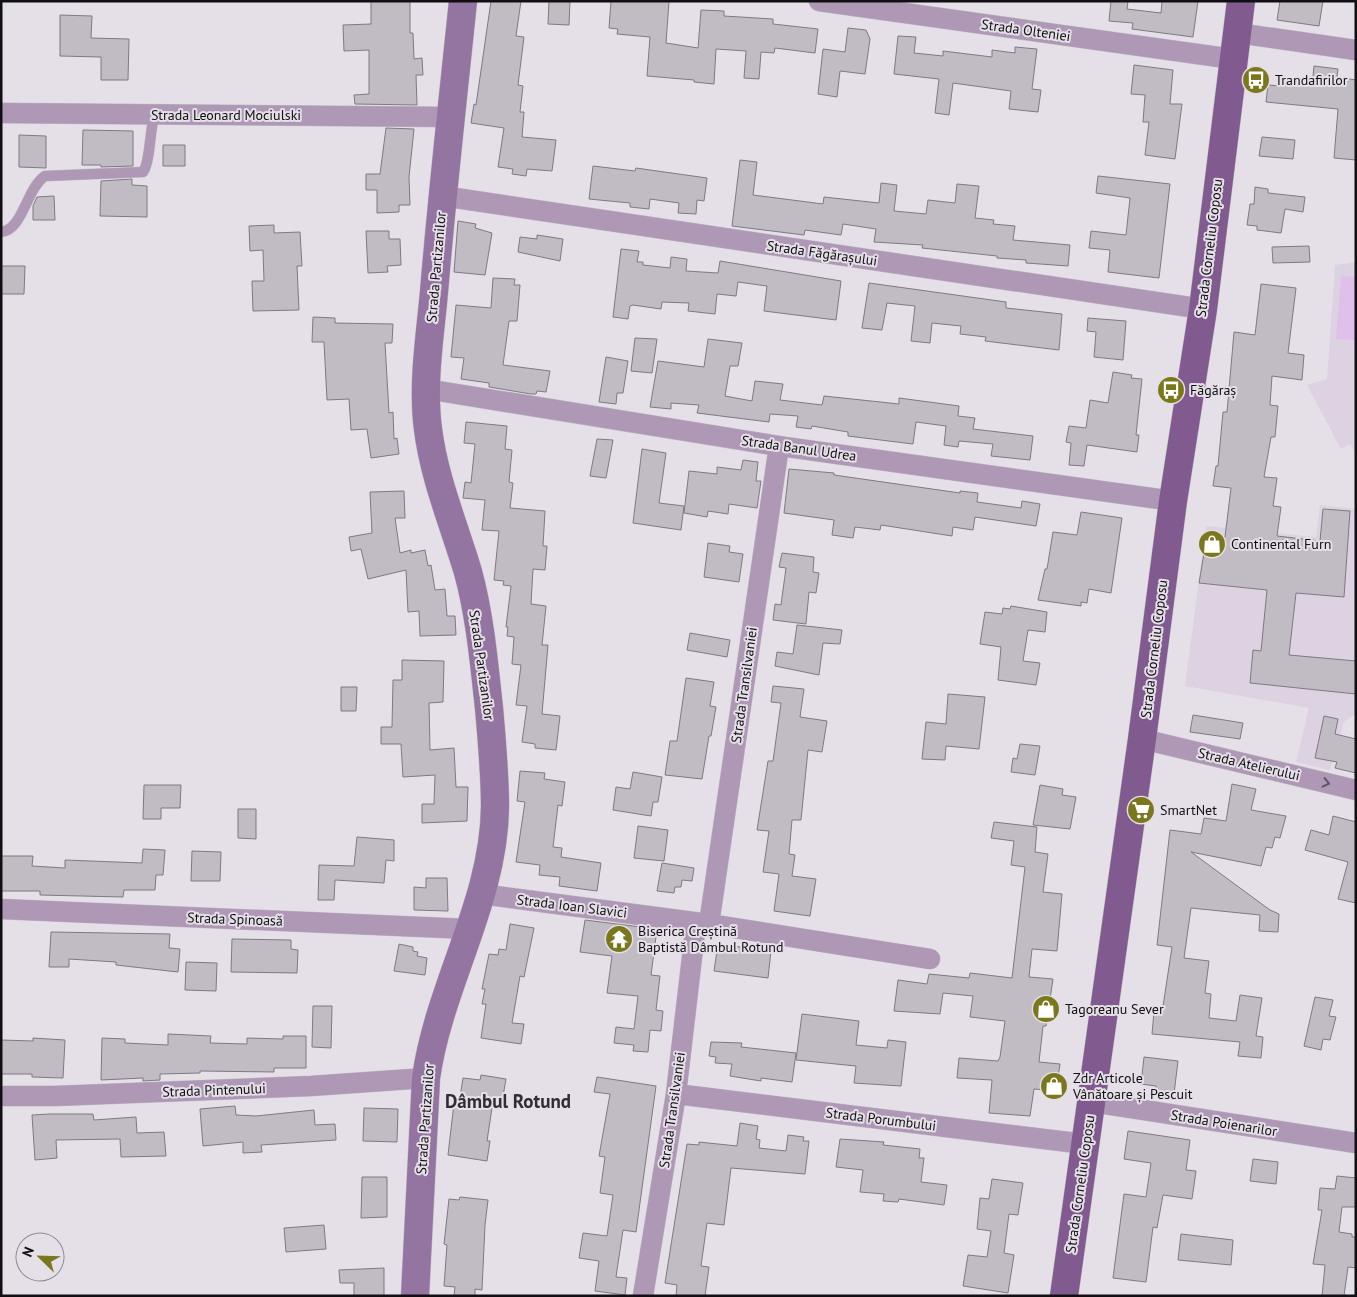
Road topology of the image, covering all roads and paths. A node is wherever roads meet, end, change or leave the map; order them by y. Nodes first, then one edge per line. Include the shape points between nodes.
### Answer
1 (463, 1) edge
2 (819, 1) edge
3 (1241, 1) edge
4 (1235, 46) junction
5 (1356, 50) edge
6 (1, 113) edge
7 (154, 116) junction
8 (451, 117) junction
9 (442, 196) junction
10 (1, 232) edge
11 (1202, 309) junction
12 (426, 389) junction
13 (779, 446) junction
14 (1173, 501) junction
15 (1142, 739) junction
16 (1356, 790) edge
17 (480, 894) junction
18 (1, 909) edge
19 (703, 923) junction
20 (469, 929) junction
21 (930, 959) dead end
22 (426, 1078) junction
23 (676, 1094) junction
24 (1, 1096) edge
25 (1092, 1102) junction
26 (1356, 1143) edge
27 (1086, 1144) junction
28 (415, 1296) edge
29 (643, 1296) edge
30 (1064, 1296) edge

1 - 8 street, Strada Partizanilor
2 - 4 street, Strada Olteniei
3 - 4 main road, Strada Corneliu Coposu
4 - 5 street, Strada Olteniei
4 - 11 main road, Strada Corneliu Coposu
6 - 7 street, Strada Leonard Mociulski
7 - 8 street, Strada Leonard Mociulski
7 - 10 lane via 148,161 143,172 45,176 35,185 16,223 6,232
8 - 9 street, Strada Partizanilor
9 - 11 street, Strada Făgărașului
9 - 12 street, Strada Partizanilor
11 - 14 main road, Strada Corneliu Coposu
12 - 13 street, Strada Banul Udrea
12 - 17 street, Strada Partizanilor via 435,467 468,575 483,651 495,809 492,844
13 - 14 street, Strada Banul Udrea
13 - 19 street, Strada Transilvaniei
14 - 15 main road, Strada Corneliu Coposu
15 -> 16 street, Strada Atelierului
15 - 25 main road, Strada Corneliu Coposu
17 - 19 street, Strada Ioan Slavici
17 - 20 street, Strada Partizanilor
18 - 20 street, Strada Spinoasă
19 - 21 street, Strada Ioan Slavici
19 - 23 street, Strada Transilvaniei
20 - 22 street, Strada Partizanilor via 439,1015
22 - 24 street, Strada Pintenului via 291,1087
22 - 28 street, Strada Partizanilor
23 - 27 street, Strada Porumbului
23 - 29 street, Strada Transilvaniei
25 - 26 street, Strada Poienarilor
25 - 27 main road, Strada Corneliu Coposu
27 - 30 main road, Strada Corneliu Coposu

